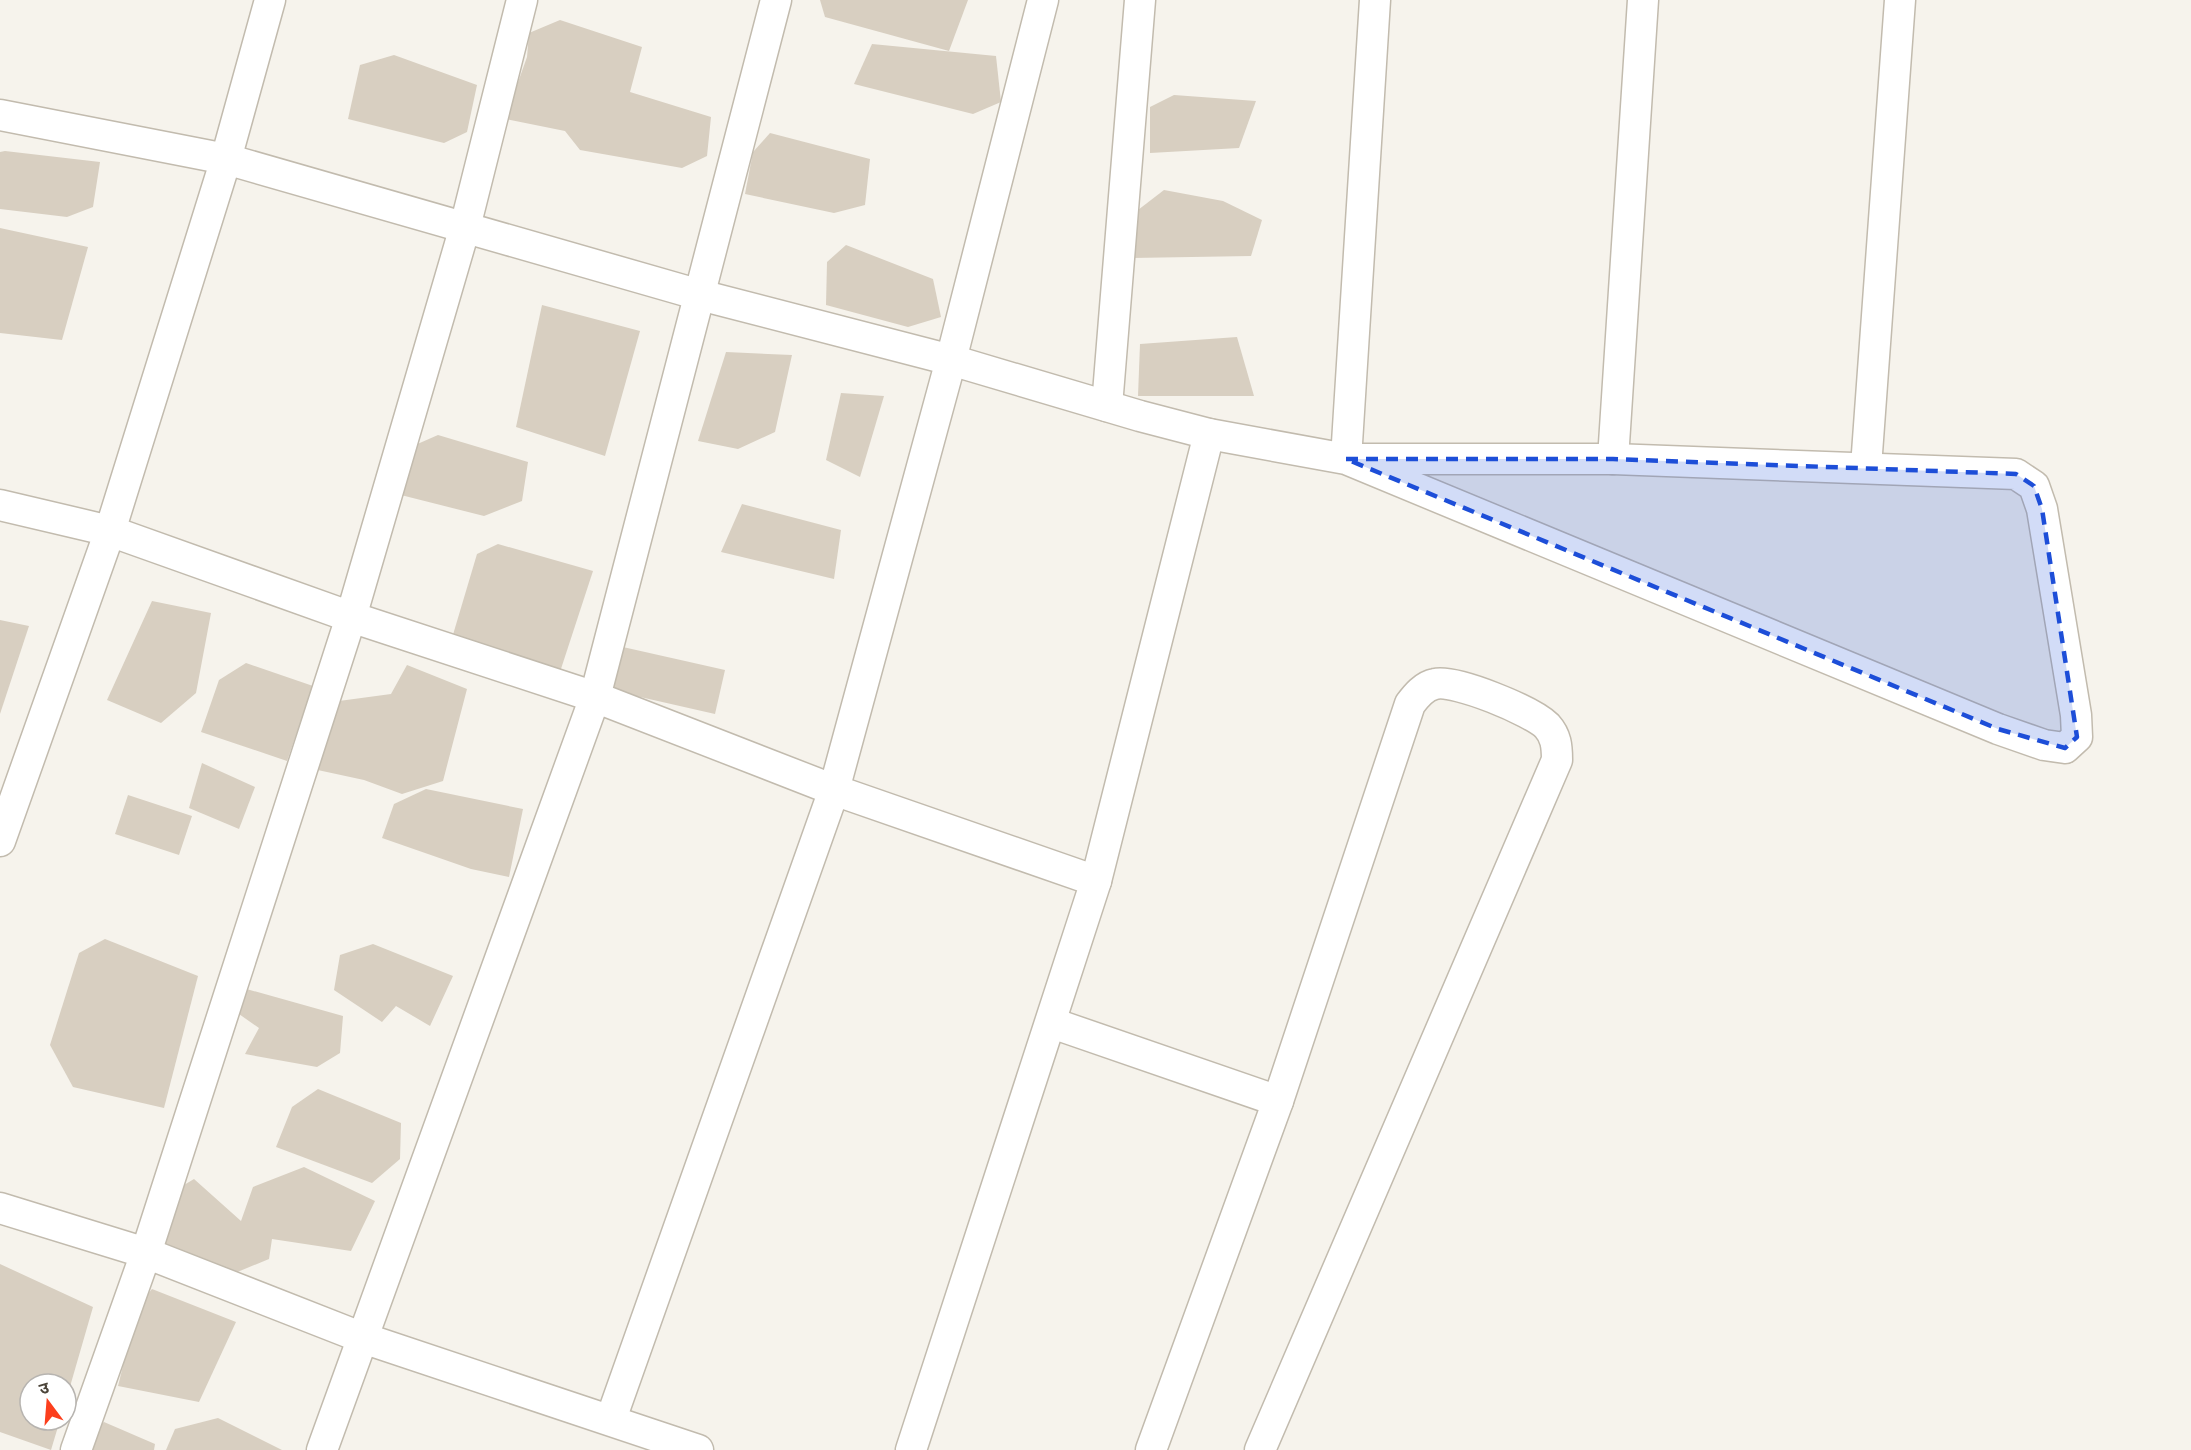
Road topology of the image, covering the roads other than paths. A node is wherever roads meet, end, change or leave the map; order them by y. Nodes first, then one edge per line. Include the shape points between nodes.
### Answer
1 (270, 0) edge
2 (522, 0) edge
3 (776, 0) edge
4 (1043, 0) edge
5 (1140, 0) edge
6 (1375, 0) edge
7 (1643, 0) edge
8 (1900, 0) edge
9 (0, 115) edge
10 (225, 159) junction
11 (465, 228) junction
12 (700, 295) junction
13 (951, 360) junction
14 (1107, 406) junction
15 (1209, 434) junction
16 (1346, 459) junction
17 (1614, 459) junction
18 (1866, 467) junction
19 (0, 505) edge
20 (110, 531) junction
21 (351, 617) junction
22 (595, 697) junction
23 (834, 790) junction
24 (0, 841) edge
25 (1096, 881) junction
26 (1052, 1023) junction
27 (1278, 1101) junction
28 (0, 1208) edge
29 (146, 1253) junction
30 (363, 1338) junction
31 (611, 1419) junction
32 (76, 1450) edge
33 (322, 1450) edge
34 (698, 1450) edge
35 (911, 1450) edge
36 (1151, 1450) edge
37 (1260, 1450) edge

1 - 10 street
2 - 11 street
3 - 12 street
4 - 13 street
5 - 14 street
6 - 16 street
7 - 17 street
8 - 18 street
9 - 10 street
10 - 11 street
10 - 20 street
11 - 12 street
11 - 21 street
12 - 13 street
12 - 22 street
13 - 14 street
13 - 23 street
14 - 15 street
15 - 16 street
15 - 25 street
16 - 17 street
16 - 18 street via 1998,729 2065,748 2077,737 2076,715 2042,509 2034,486 2016,474
17 - 18 street
19 - 20 street
20 - 21 street
20 - 24 street
21 - 22 street
21 - 29 street
22 - 23 street
22 - 30 street
23 - 25 street
23 - 31 street
25 - 26 street
26 - 27 street
26 - 35 street
27 - 36 street
27 - 37 street via 1410,704 1434,684 1456,685 1532,714 1557,741 1557,760
28 - 29 street
29 - 30 street
29 - 32 street
30 - 31 street
30 - 33 street
31 - 34 street

